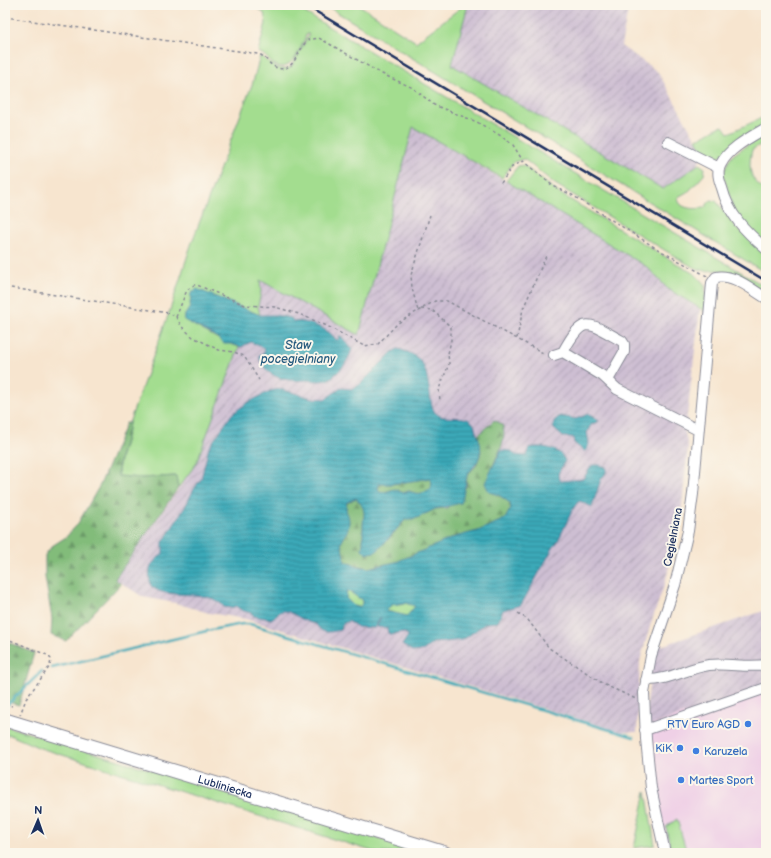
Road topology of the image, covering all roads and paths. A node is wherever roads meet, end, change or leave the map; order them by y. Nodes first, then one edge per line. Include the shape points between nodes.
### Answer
1 (5, 17) edge
2 (766, 128) edge
3 (668, 142) dead end
4 (523, 161) junction
5 (719, 168) junction
6 (501, 183) dead end
7 (430, 215) dead end
8 (766, 249) edge
9 (546, 256) dead end
10 (714, 279) junction
11 (5, 287) edge
12 (766, 298) edge
13 (421, 309) junction
14 (418, 311) junction
15 (176, 317) junction
16 (517, 338) junction
17 (558, 354) junction
18 (258, 380) dead end
19 (608, 380) junction
20 (440, 402) dead end
21 (698, 430) junction
22 (518, 614) dead end
23 (5, 638) edge
24 (766, 665) edge
25 (646, 680) junction
26 (766, 688) edge
27 (644, 701) junction
28 (5, 704) edge
29 (12, 706) dead end
30 (11, 722) edge
31 (645, 730) junction
32 (445, 853) edge
33 (665, 853) edge

1 - 4 path via 258,54 263,55 275,67 281,68 291,64 308,40 319,38 412,88 434,105 495,132 513,145
2 - 5 street via 743,142 725,158
3 - 5 street
4 - 6 path via 512,167
4 - 10 path via 553,186 572,195 695,271
5 - 8 street via 719,180 733,215 742,228
7 - 14 path via 411,275 413,297
9 - 16 path via 523,310
10 - 12 street via 721,276 733,279
10 - 21 street, Cegielniana
11 - 15 path via 163,311
13 - 14 path
13 - 16 path via 435,301 447,301
13 - 20 path via 432,310 451,327 449,364 439,389
14 - 15 path via 398,324 382,342 370,346 359,344 299,314 274,307 245,305 197,285 187,290
15 - 18 path via 182,327 193,336 219,350 238,352 244,356
16 - 17 path via 537,350
17 - 19 street
17 - 19 street via 574,332 585,325 594,326 624,344 624,352
19 - 21 street via 624,393
21 - 25 street, Cegielniana via 686,545
22 - 27 path via 528,620 549,648 605,685 626,696
23 - 30 path via 51,659 50,666
24 - 25 street via 709,665 664,679
25 - 27 street, Cegielniana
26 - 31 street
27 - 31 street, Cegielniana
28 - 29 path
30 - 32 main road, Lubliniecka
31 - 33 street, Cegielniana via 653,802

